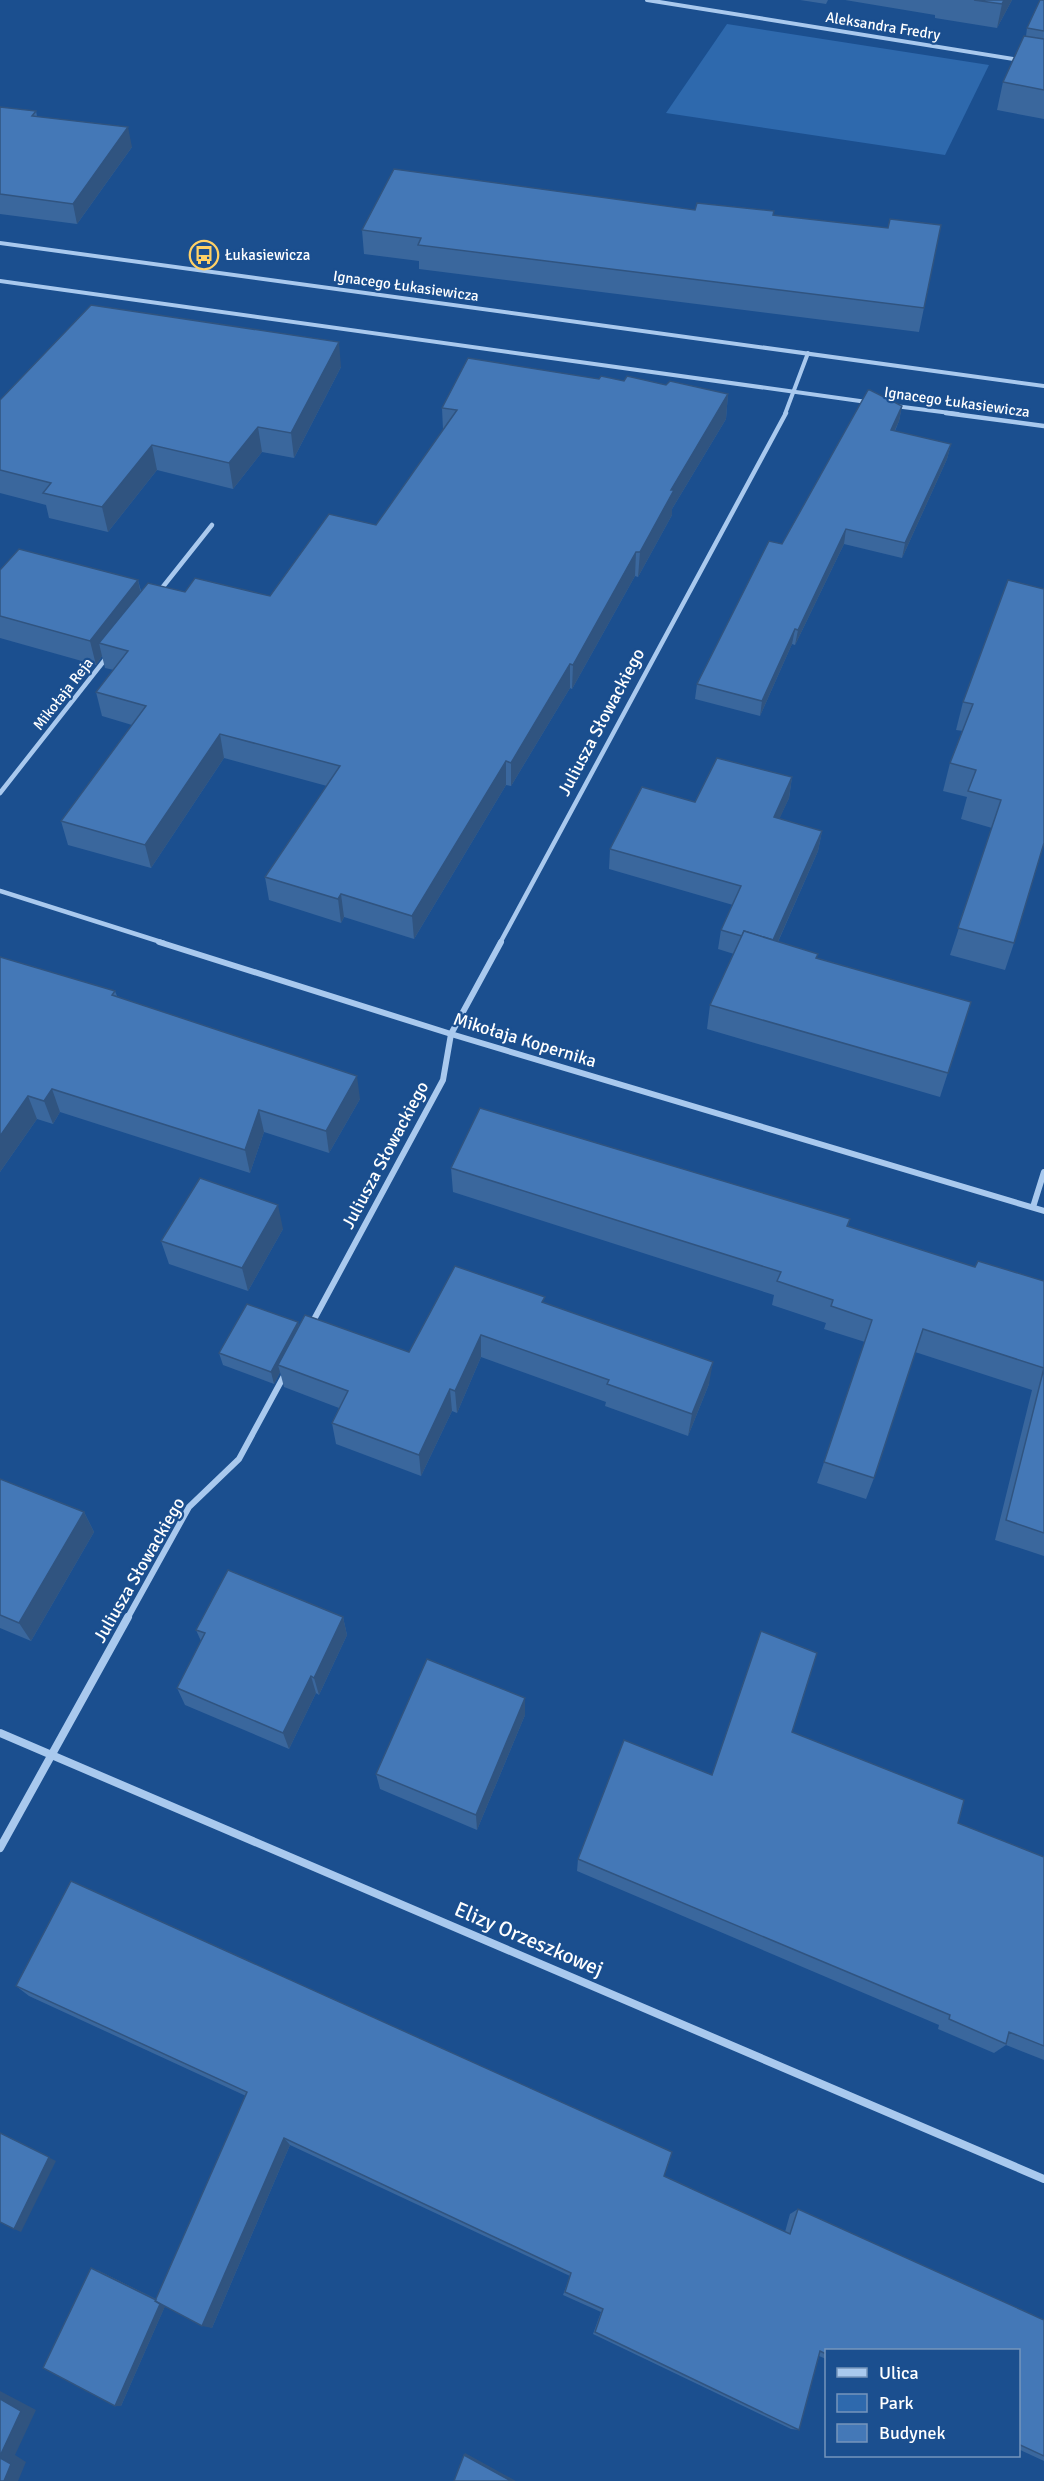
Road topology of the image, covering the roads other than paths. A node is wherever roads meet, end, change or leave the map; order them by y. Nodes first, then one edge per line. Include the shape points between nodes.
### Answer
1 (647, 0) edge
2 (1021, 60) edge
3 (0, 243) edge
4 (0, 281) edge
5 (808, 353) junction
6 (1044, 386) edge
7 (795, 392) junction
8 (878, 404) edge
9 (890, 405) edge
10 (1044, 426) edge
11 (212, 525) dead end
12 (153, 599) edge
13 (109, 655) edge
14 (0, 793) edge
15 (0, 891) edge
16 (451, 1034) junction
17 (1044, 1172) edge
18 (1033, 1207) junction
19 (1044, 1211) edge
20 (307, 1332) edge
21 (290, 1364) edge
22 (0, 1733) edge
23 (51, 1755) junction
24 (0, 1848) edge
25 (1044, 2179) edge

1 - 2 street, Aleksandra Fredry
3 - 5 street, Ignacego Łukasiewicza
4 - 7 street, Ignacego Łukasiewicza
5 - 6 street, Ignacego Łukasiewicza
5 - 7 street
7 - 8 street, Ignacego Łukasiewicza
7 - 16 street, Juliusza Słowackiego
9 - 10 street, Ignacego Łukasiewicza
11 - 12 street
13 - 14 street, Mikołaja Reja
15 - 16 street, Mikołaja Kopernika
16 - 18 street, Mikołaja Kopernika
16 - 20 street, Juliusza Słowackiego via 443,1080
17 - 18 street
18 - 19 street, Mikołaja Kopernika
21 - 23 street, Juliusza Słowackiego via 239,1459 189,1507
22 - 23 street, Elizy Orzeszkowej
23 - 24 street, Juliusza Słowackiego
23 - 25 street, Elizy Orzeszkowej

